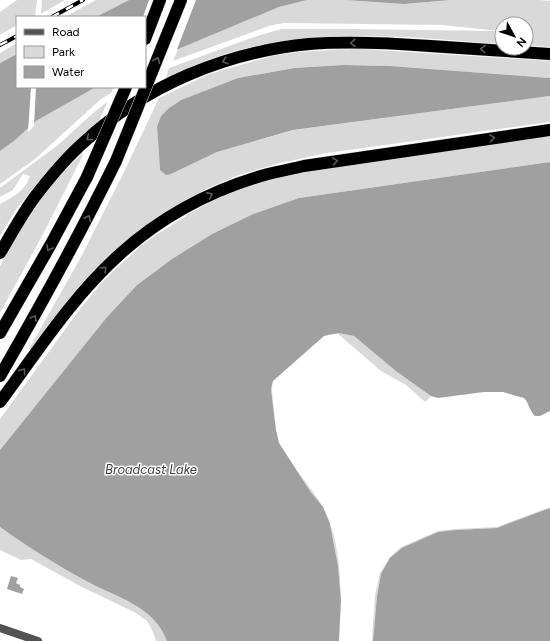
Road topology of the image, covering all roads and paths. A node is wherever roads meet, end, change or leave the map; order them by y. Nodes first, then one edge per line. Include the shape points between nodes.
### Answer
1 (160, 0) edge
2 (180, 0) edge
3 (146, 36) edge
4 (550, 54) edge
5 (146, 86) edge
6 (126, 88) edge
7 (145, 88) edge
8 (550, 130) edge
9 (0, 253) edge
10 (0, 333) edge
11 (0, 376) edge
12 (0, 402) edge
13 (0, 628) edge
14 (38, 641) edge

1 - 3 highway
5 -> 2 highway, bridge
4 -> 9 highway via 361,42 310,44 268,50 206,67 140,99 83,142 37,194
6 -> 10 highway, bridge via 87,177
11 -> 7 highway, bridge via 87,221 116,161
12 -> 8 highway via 93,281 120,254 153,227 194,203 231,186 304,166
13 - 14 street

